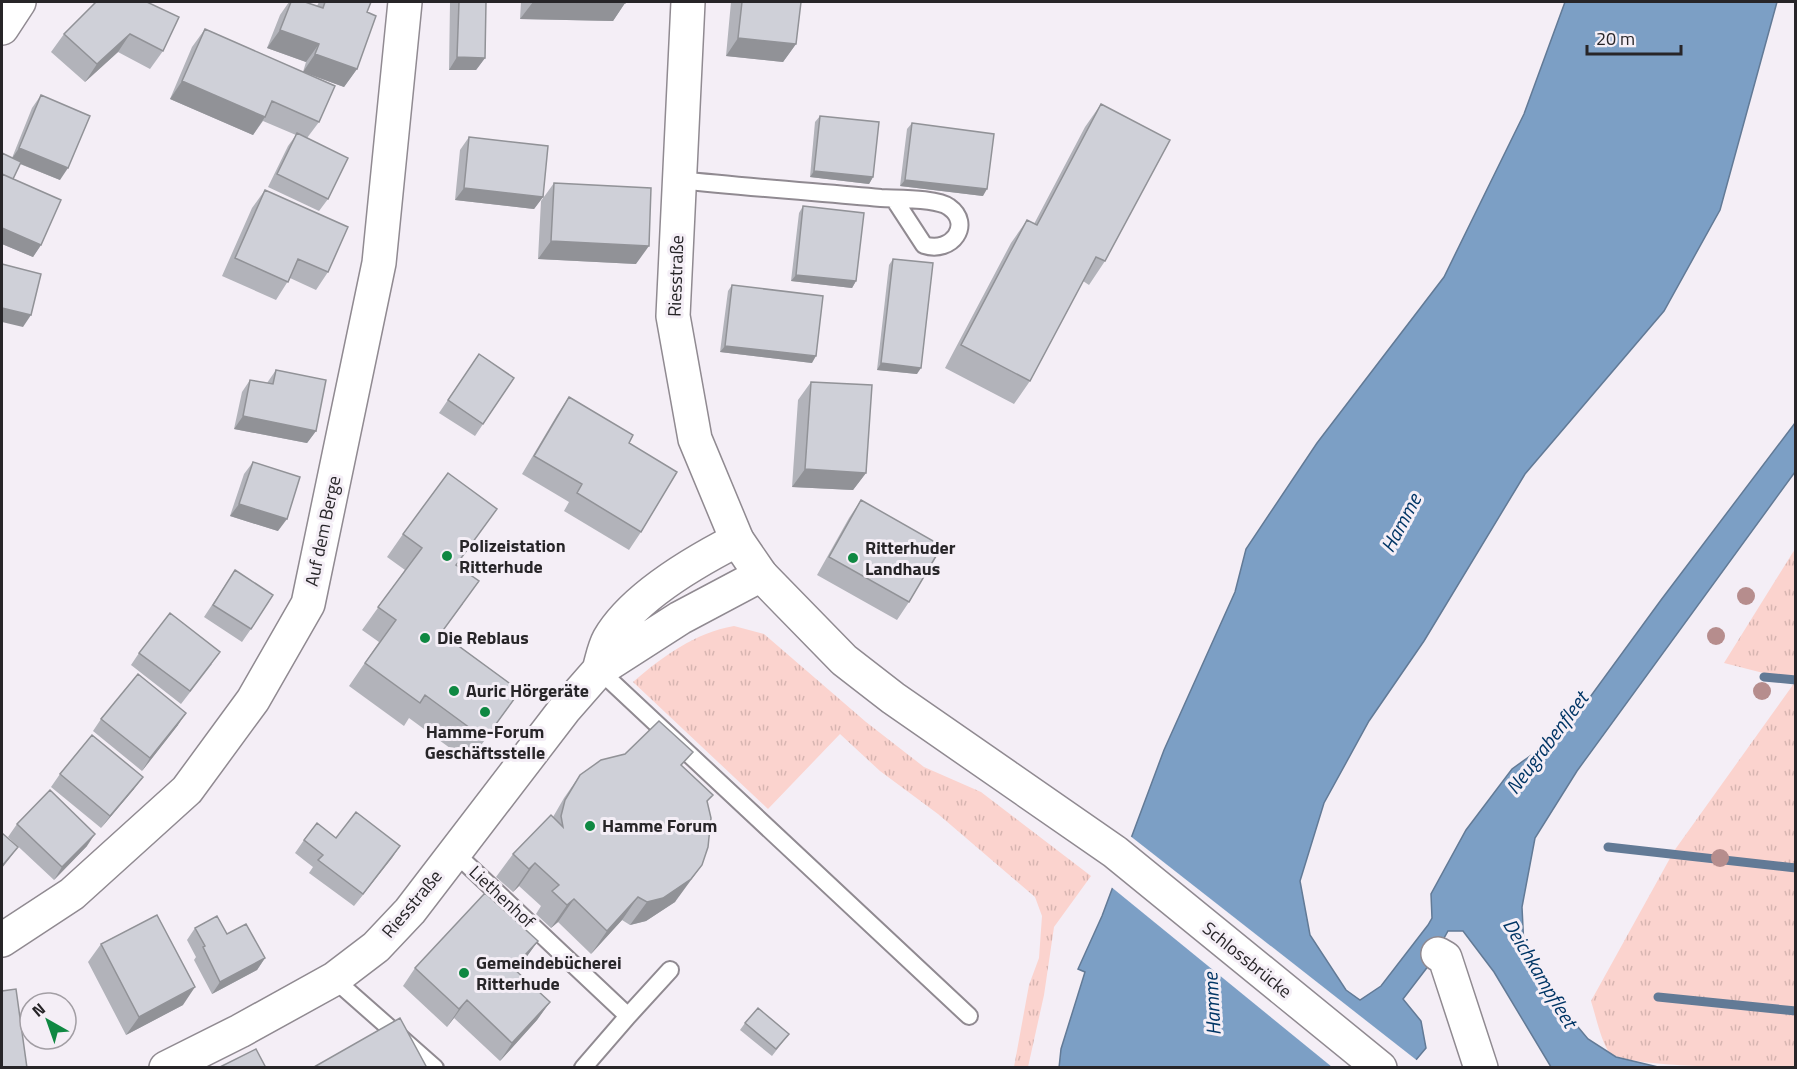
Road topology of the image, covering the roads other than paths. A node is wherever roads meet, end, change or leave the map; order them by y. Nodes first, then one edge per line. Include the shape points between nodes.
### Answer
1 (18, 2) edge
2 (405, 2) edge
3 (688, 2) edge
4 (2, 28) edge
5 (679, 180) junction
6 (894, 199) dead end
7 (737, 540) junction
8 (761, 575) junction
9 (599, 670) junction
10 (455, 853) junction
11 (2, 940) edge
12 (1438, 954) dead end
13 (670, 970) dead end
14 (334, 979) junction
15 (628, 1016) junction
16 (969, 1016) dead end
17 (165, 1068) edge
18 (435, 1068) edge
19 (583, 1068) edge
20 (1380, 1068) edge
21 (1481, 1068) edge

1 - 4 street
2 - 11 street, Auf dem Berge via 379,263 308,604 253,700 187,790 72,894
3 - 5 street, Riesstraße
5 - 6 lane
5 - 7 street, Riesstraße via 673,316 695,439
7 - 8 street, Riesstraße
7 - 9 street, Riesstraße via 692,563 642,600 610,639
8 - 9 street, Riesstraße via 680,618
8 - 20 street, Schlossbrücke via 844,660 1115,852
9 - 10 street, Riesstraße
9 - 16 lane
10 - 14 street, Riesstraße via 410,911 375,947
10 - 15 lane, Liethenhof
12 - 21 street via 1445,958
13 - 15 lane
14 - 17 street, Riesstraße
14 - 18 lane
15 - 19 lane

